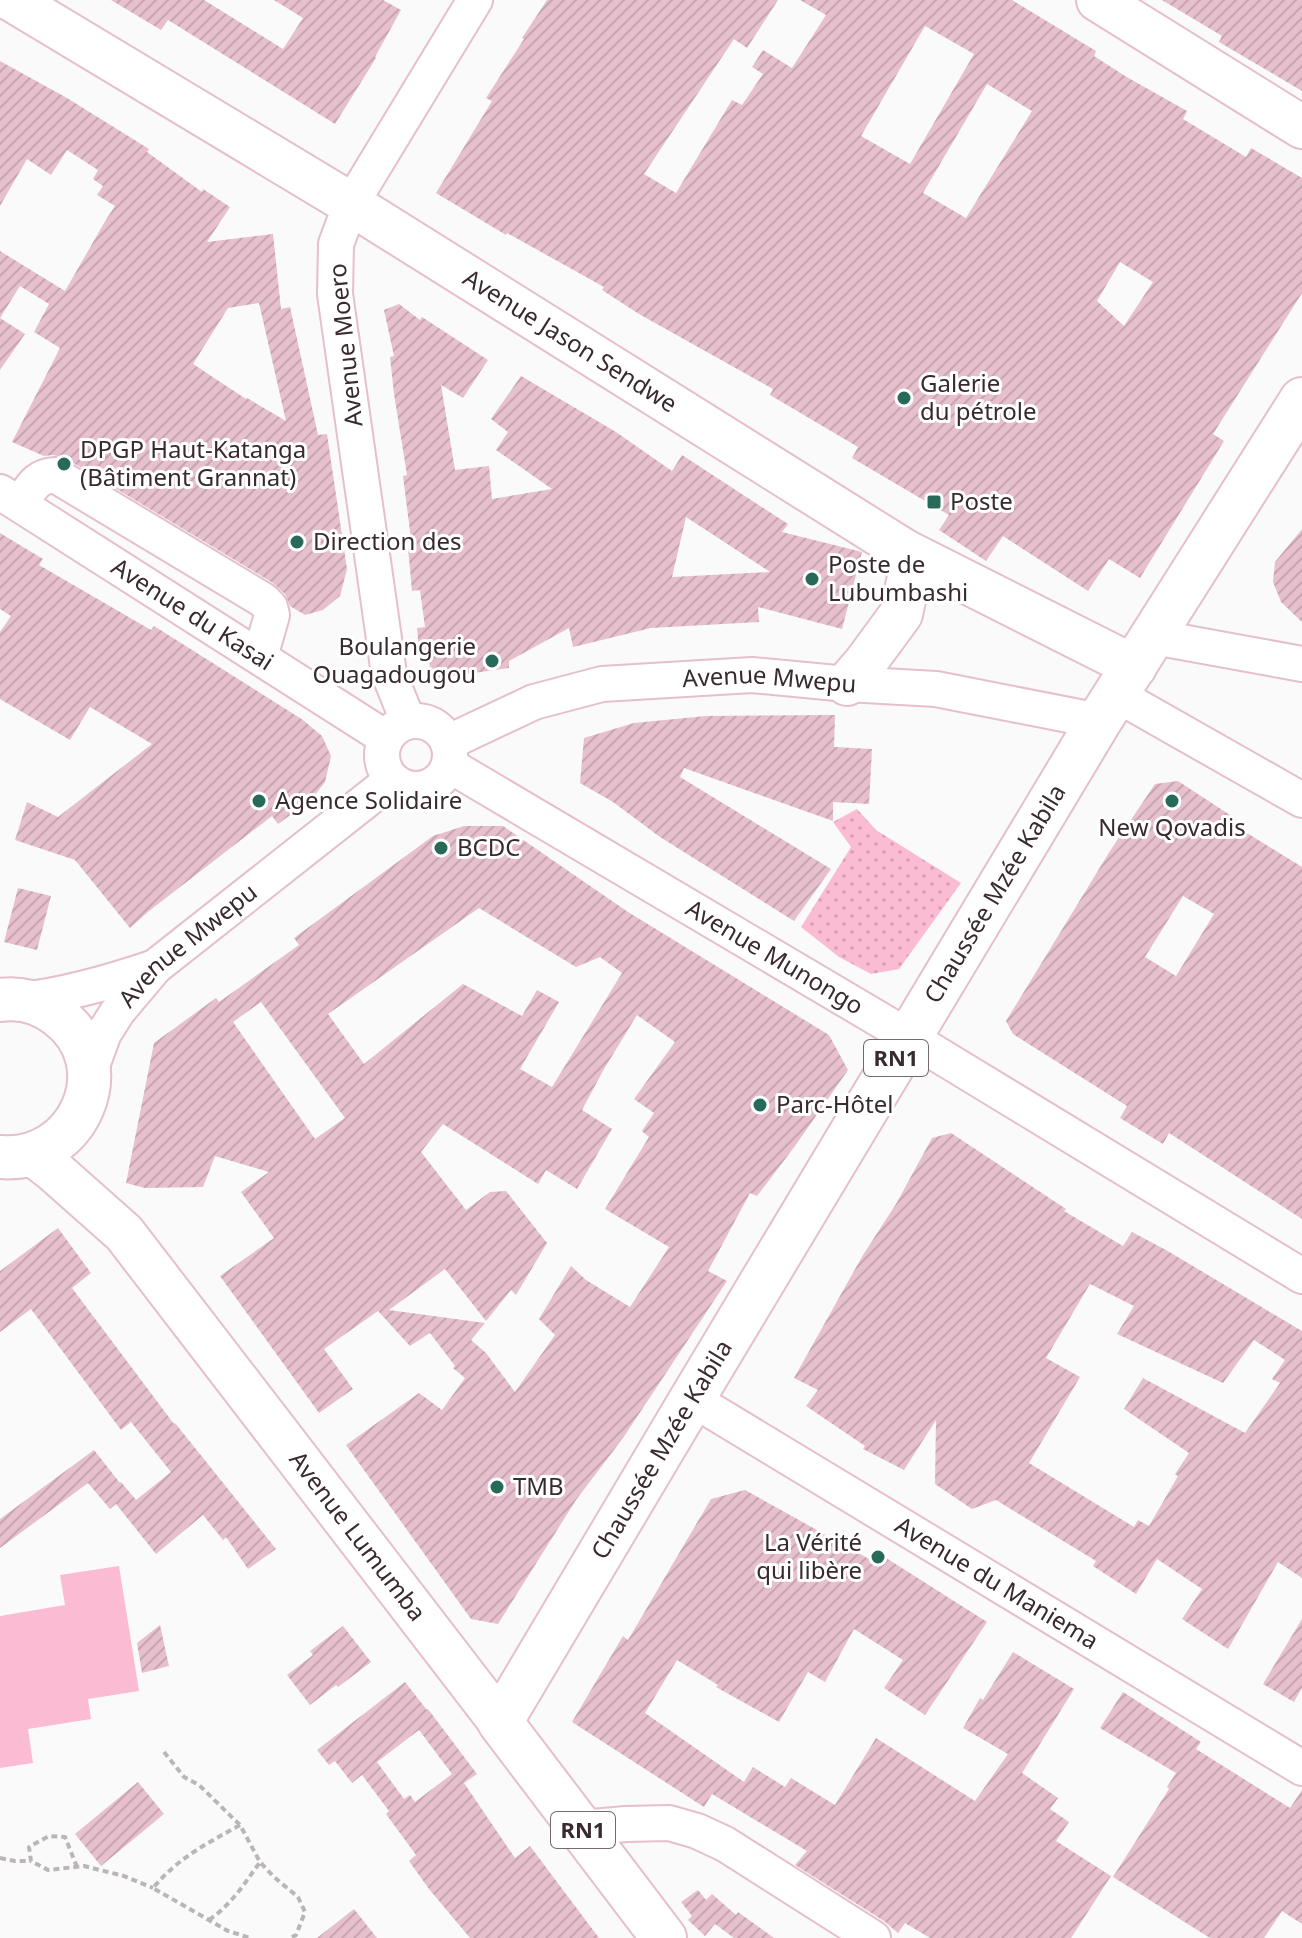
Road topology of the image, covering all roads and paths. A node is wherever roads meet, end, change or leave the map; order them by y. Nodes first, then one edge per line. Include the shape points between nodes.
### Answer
1 (12, 0) edge
2 (475, 0) edge
3 (1098, 0) edge
4 (1302, 127) edge
5 (351, 204) junction
6 (1302, 400) edge
7 (10, 498) edge
8 (905, 551) junction
9 (260, 657) junction
10 (1302, 664) edge
11 (1126, 680) junction
12 (847, 684) junction
13 (397, 730) junction
14 (449, 754) junction
15 (392, 780) junction
16 (1302, 800) edge
17 (155, 967) junction
18 (7, 999) edge
19 (909, 1037) junction
20 (89, 1074) junction
21 (78, 1117) junction
22 (16, 1156) edge
23 (124, 1233) junction
24 (1302, 1276) edge
25 (692, 1399) junction
26 (500, 1722) junction
27 (164, 1752) dead end
28 (1302, 1768) edge
29 (240, 1825) junction
30 (581, 1828) junction
31 (0, 1858) edge
32 (31, 1861) junction
33 (260, 1862) junction
34 (77, 1867) junction
35 (153, 1888) junction
36 (209, 1920) junction
37 (298, 1936) edge
38 (250, 1938) edge
39 (290, 1938) edge
40 (664, 1938) edge
41 (873, 1938) edge

1 - 5 main road, Avenue Jason Sendwe
2 - 5 street, Avenue Moero
3 - 4 main road
5 - 8 main road, Avenue Jason Sendwe
5 - 13 street, Avenue Moero via 336,244 335,294
6 - 11 highway, Chaussée Mzée Kabila / RN1
7 - 9 street, Avenue du Kasai
7 - 9 street via 37,479 55,475 263,600 272,615
8 - 11 main road, Avenue Jason Sendwe
8 - 12 main road via 909,577 901,614
9 - 13 street, Avenue du Kasai
10 - 11 street, Avenue Mwepu
11 - 12 street, Avenue Mwepu via 936,689
11 - 16 street, Avenue Jason Sendwe
11 - 19 highway, Chaussée Mzée Kabila / RN1
12 - 14 street, Avenue Mwepu via 752,675 602,684 534,702
13 - 14 street, Avenue du Kasai via 420,721 432,724 442,732
13 - 15 street via 382,748 381,760
14 - 15 street via 442,778 431,786 403,788
14 - 19 street, Avenue Munongo
15 - 17 street, Avenue Mwepu
17 - 18 street via 41,998
17 - 20 street, Avenue Mwepu via 104,1033
18 - 20 main road via 36,1003 63,1020 82,1044
19 - 24 street, Avenue Munongo
19 - 25 highway, Chaussée Mzée Kabila / RN1
20 - 21 main road
21 - 22 main road via 46,1149
21 - 23 main road via 92,1171
22 - 23 main road, Avenue Lumumba via 53,1170
23 - 26 main road, Avenue Lumumba
25 - 26 highway, Chaussée Mzée Kabila / RN1
25 - 28 street, Avenue du Maniema
26 - 30 highway, Avenue Lumumba / RN1
27 - 29 path via 184,1777
29 - 33 path
29 - 35 path via 201,1846
30 - 40 highway, Avenue Lumumba / RN1
30 - 41 street via 669,1823 697,1831
31 - 32 path
32 - 34 path via 48,1870
32 - 34 path via 29,1847 49,1836 65,1837
33 - 36 path
33 - 37 path via 298,1897 305,1912
34 - 35 path
35 - 36 path
36 - 38 path
37 - 39 path

